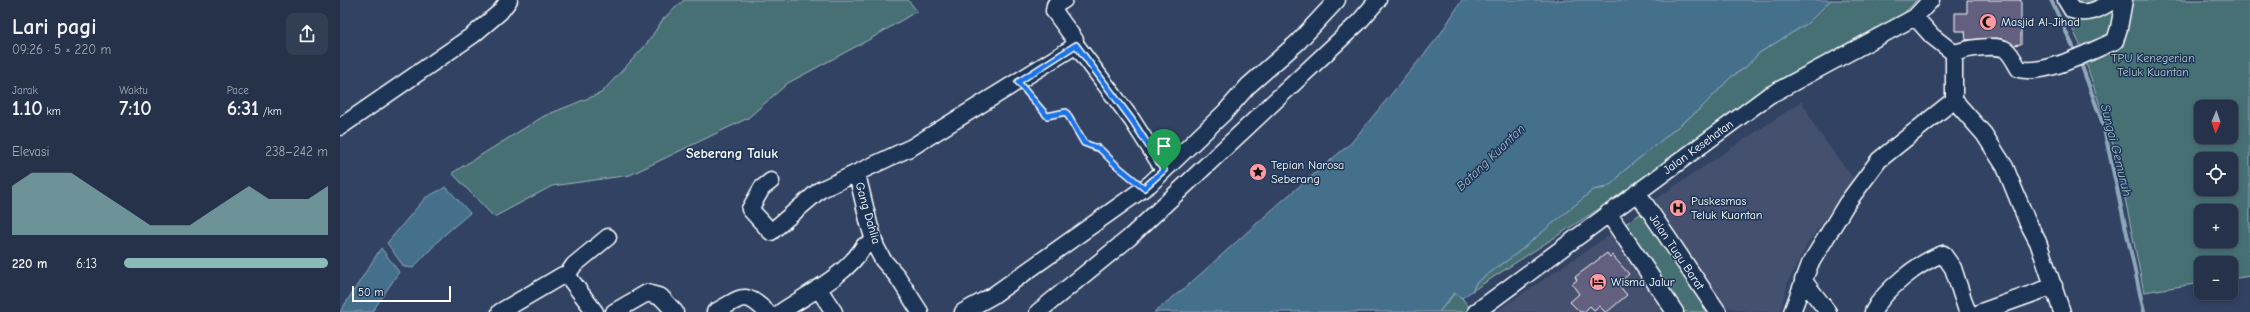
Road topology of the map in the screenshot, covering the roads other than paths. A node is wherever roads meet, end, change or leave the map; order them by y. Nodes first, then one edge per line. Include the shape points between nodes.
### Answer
1 (509, 0) edge
2 (1064, 0) edge
3 (1337, 0) edge
4 (1378, 0) edge
5 (1931, 0) edge
6 (2066, 0) edge
7 (2114, 0) edge
8 (2124, 0) edge
9 (1915, 17) junction
10 (1076, 45) junction
11 (1955, 54) junction
12 (1954, 100) junction
13 (340, 127) edge
14 (1164, 170) junction
15 (857, 174) junction
16 (771, 181) dead end
17 (1637, 192) junction
18 (1608, 213) junction
19 (608, 237) dead end
20 (875, 244) junction
21 (567, 276) junction
22 (1803, 280) junction
23 (2054, 286) junction
24 (818, 288) junction
25 (500, 312) edge
26 (595, 312) edge
27 (614, 312) edge
28 (675, 312) edge
29 (715, 312) edge
30 (767, 312) edge
31 (781, 312) edge
32 (834, 312) edge
33 (920, 312) edge
34 (963, 312) edge
35 (1038, 312) edge
36 (1476, 312) edge
37 (1675, 312) edge
38 (1718, 312) edge
39 (1792, 312) edge
40 (1828, 312) edge
41 (1873, 312) edge
42 (1969, 312) edge
43 (1981, 312) edge
44 (2062, 312) edge

1 - 13 street via 500,12 473,35
2 - 10 street via 1055,5 1054,11
3 - 14 street via 1298,42 1248,86 1226,111
4 - 35 street via 1359,22 1129,238
5 - 9 street, Jalan Kesehatan
6 - 7 street via 2072,10 2085,13
8 - 11 street via 2115,41 2064,62 2026,71 2019,69 2010,54 1998,47
9 - 11 street via 1932,36
9 - 17 street, Jalan Kesehatan via 1768,96
10 - 14 street via 1132,120
10 - 15 street via 912,147
11 - 12 street
12 - 22 street via 1879,160 1847,203
12 - 23 street via 1984,134 2005,167
14 - 34 street via 1144,188 992,296
15 - 16 street via 820,190 771,232 750,209 762,188
15 - 20 street, Gang Dahlia
17 - 18 street, Jalan Kesehatan
17 - 38 street, Jalan Tugu Barat
18 - 36 street, Jalan Kesehatan
18 - 37 street
19 - 21 street via 574,265
20 - 24 street via 864,246 859,255 847,266
20 - 33 street, Gang Dahlia via 883,260 897,276
21 - 25 street via 564,275
21 - 26 street
22 - 39 street
22 - 40 street
23 - 43 street
23 - 44 street
24 - 31 street
24 - 32 street
27 - 28 street via 647,293 661,297
29 - 30 street via 746,297 757,302
41 - 42 street via 1883,296 1912,272 1943,254 1953,268

